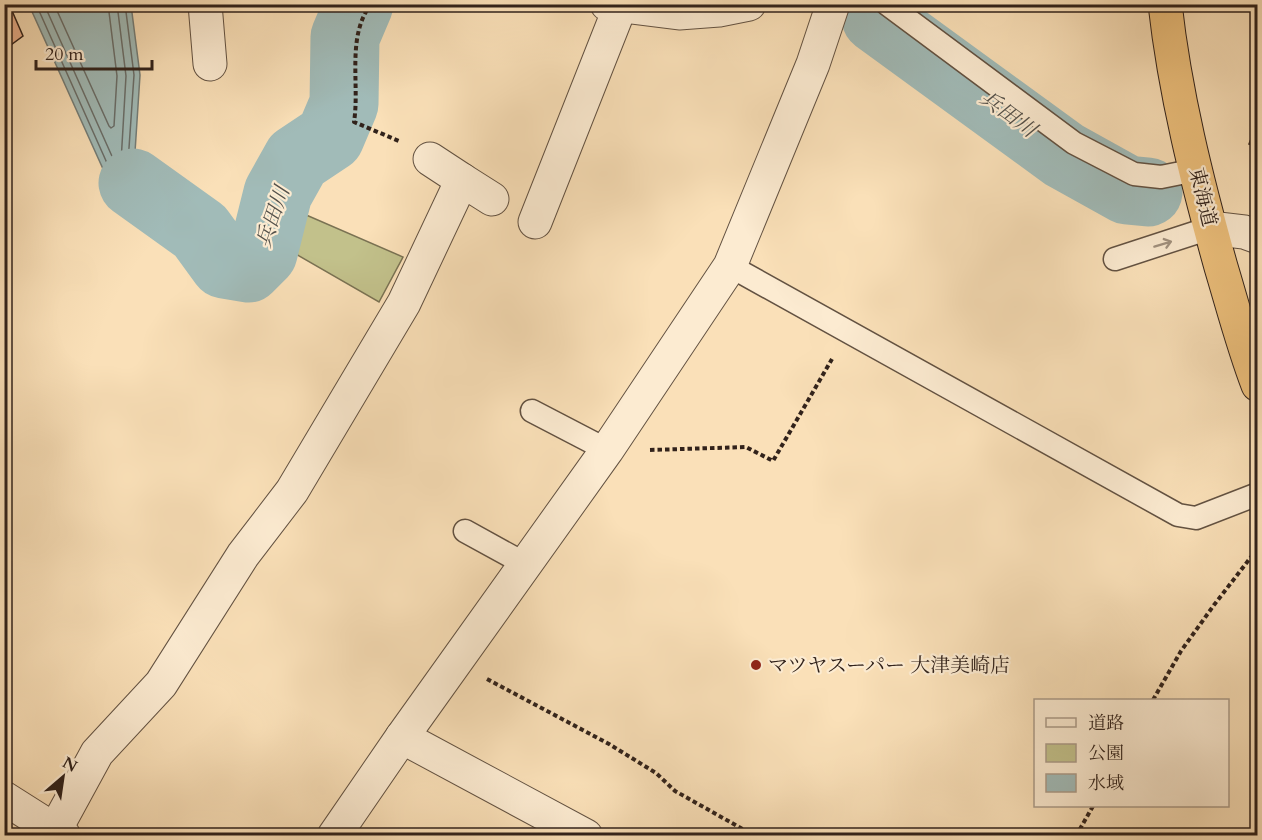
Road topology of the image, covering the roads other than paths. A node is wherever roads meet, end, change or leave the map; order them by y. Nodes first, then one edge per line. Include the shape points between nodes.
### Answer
1 (205, 4) edge
2 (749, 4) edge
3 (833, 4) edge
4 (887, 4) edge
5 (1165, 4) edge
6 (614, 6) edge
7 (210, 63) dead end
8 (430, 159) road end
9 (1196, 170) junction
10 (462, 180) junction
11 (492, 199) dead end
12 (535, 222) dead end
13 (1210, 228) junction
14 (1257, 237) edge
15 (1115, 259) dead end
16 (730, 266) junction
17 (1257, 385) edge
18 (532, 411) dead end
19 (607, 450) junction
20 (1257, 494) edge
21 (465, 531) dead end
22 (525, 564) junction
23 (402, 737) junction
24 (4, 798) edge
25 (59, 833) edge
26 (334, 836) edge
27 (586, 836) edge

1 - 7 street
2 - 6 street via 679,13
3 - 16 street via 813,64
4 - 9 lane via 1074,143 1134,174 1161,177
5 - 9 highway, 東海道 via 1182,113
6 - 12 street
8 - 10 street
9 - 13 highway, 東海道
10 - 11 street
10 - 25 street via 404,303 292,491 243,555 161,684 97,753
13 - 14 street
15 -> 13 lane
13 - 17 highway, 東海道
16 - 19 street
16 - 20 lane via 1178,515 1196,518
18 - 19 lane
19 - 22 street
21 - 22 lane
22 - 23 street
23 - 26 street
23 - 27 street
24 - 25 street

